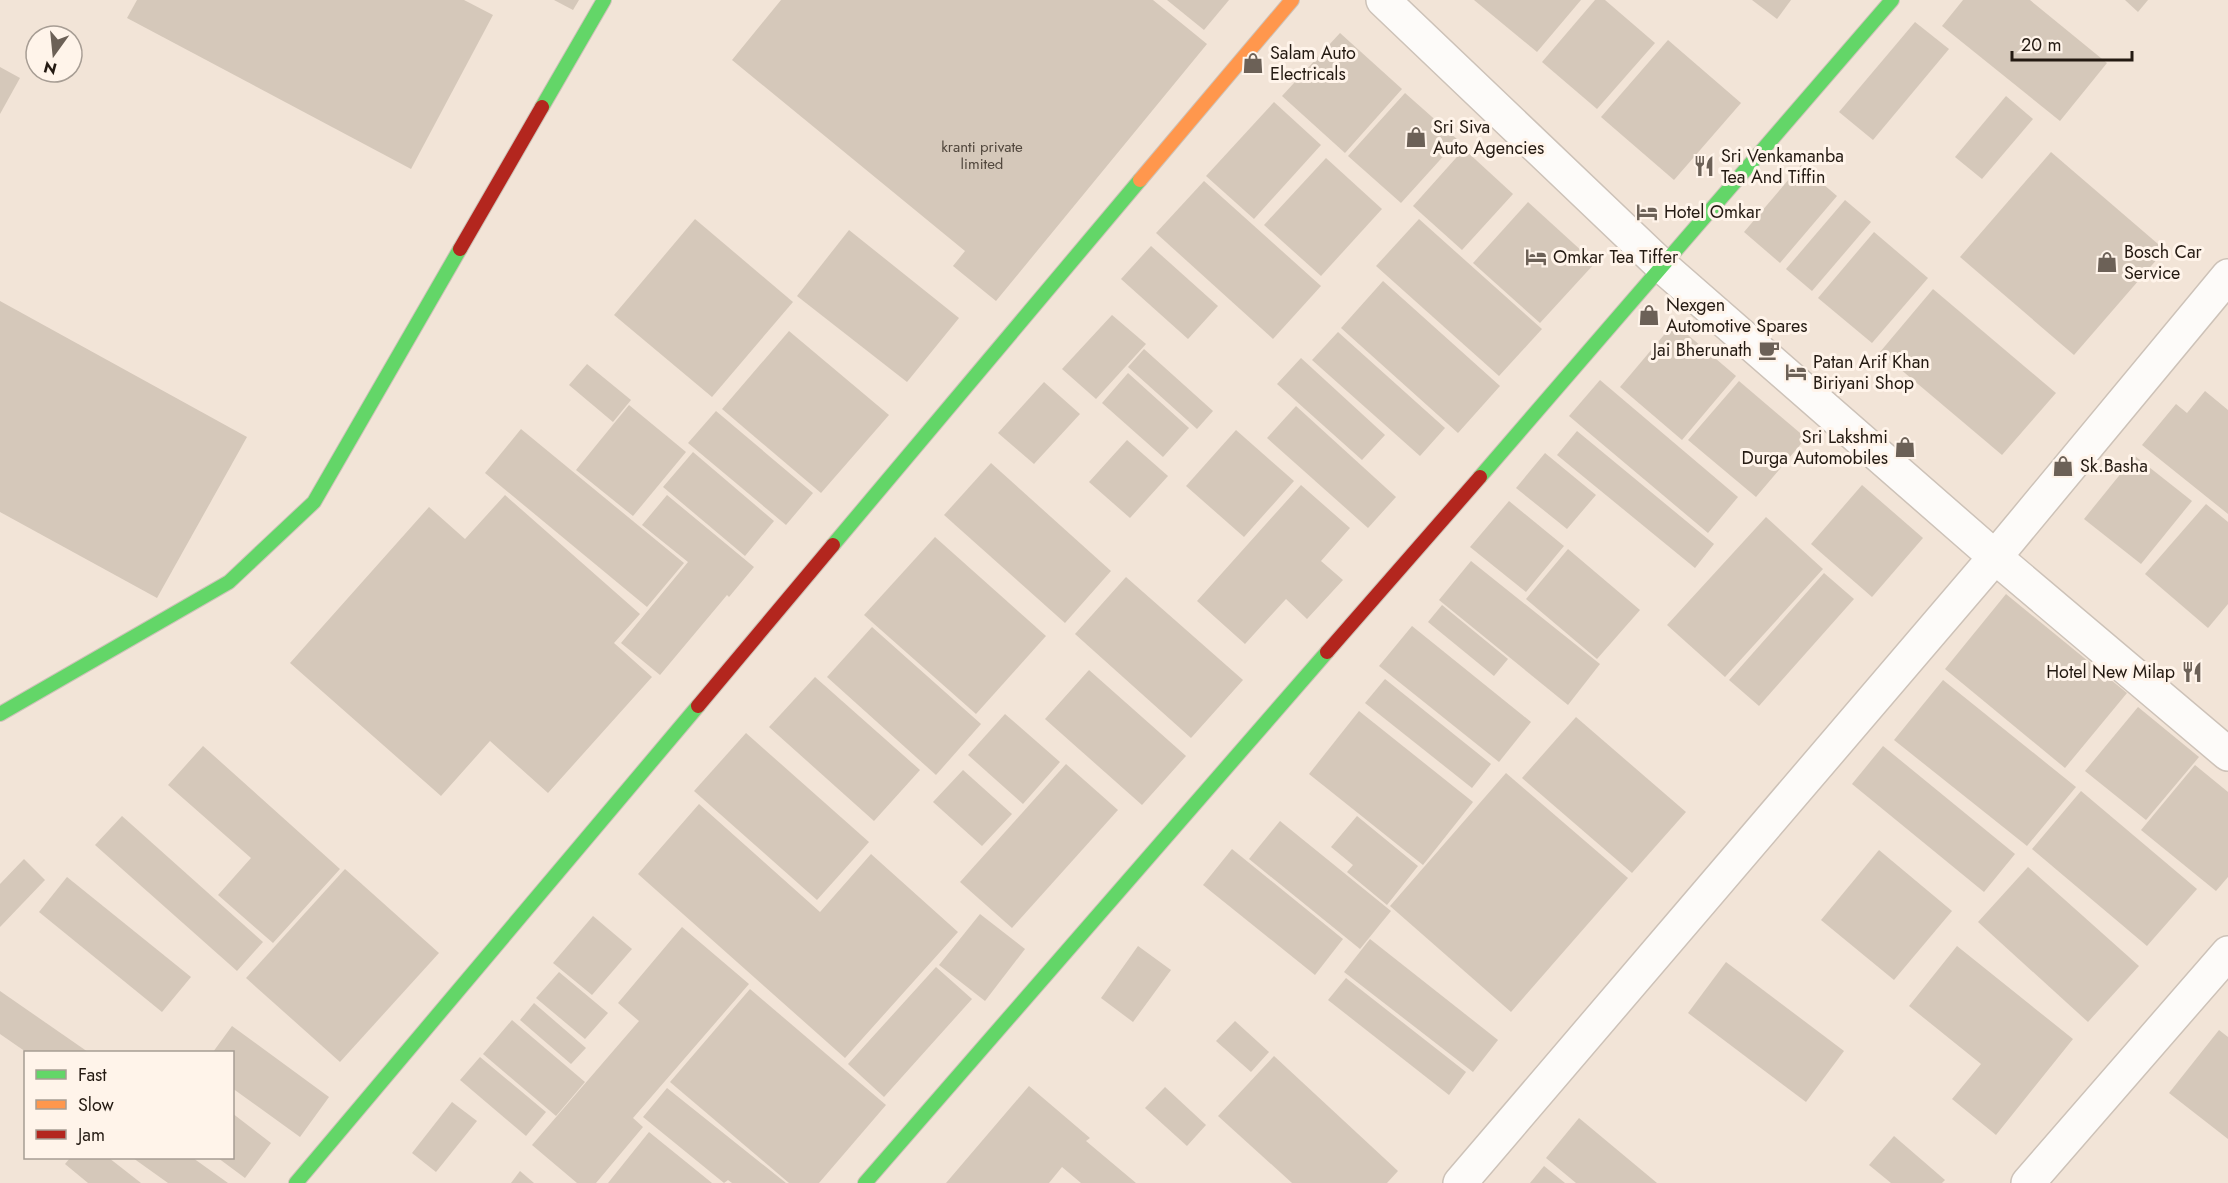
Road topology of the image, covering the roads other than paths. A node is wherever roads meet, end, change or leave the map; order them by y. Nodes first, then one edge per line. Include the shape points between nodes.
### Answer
1 (603, 0) edge
2 (1292, 0) edge
3 (1383, 0) edge
4 (1892, 0) edge
5 (1663, 267) junction
6 (2228, 276) edge
7 (1995, 557) junction
8 (0, 714) edge
9 (2228, 754) edge
10 (2228, 953) edge
11 (296, 1183) edge
12 (865, 1183) edge
13 (1460, 1183) edge
14 (2028, 1183) edge

1 - 8 street via 314,502 229,582
2 - 11 street
3 - 5 street
4 - 5 street
5 - 7 street
5 - 12 street
6 - 7 street
7 - 9 street
7 - 13 street
10 - 14 street

